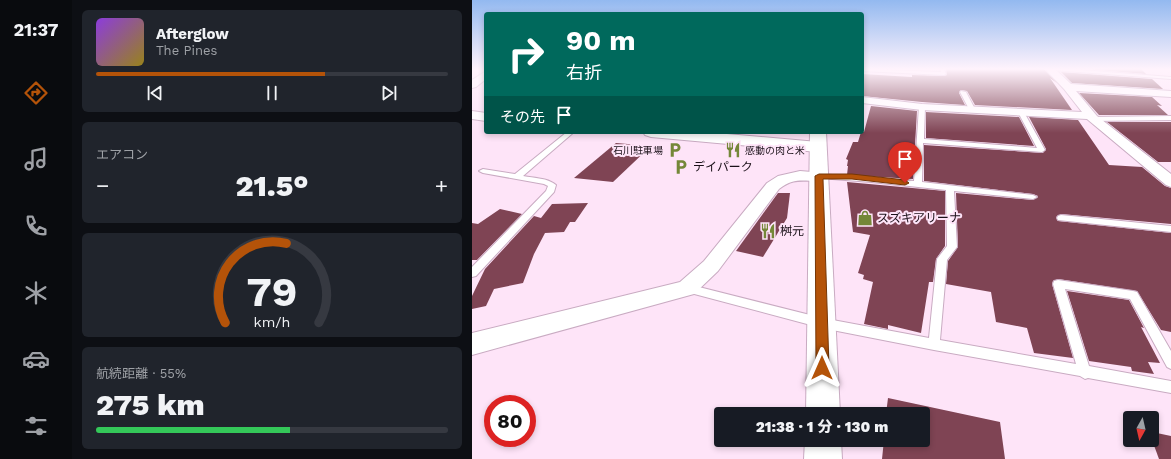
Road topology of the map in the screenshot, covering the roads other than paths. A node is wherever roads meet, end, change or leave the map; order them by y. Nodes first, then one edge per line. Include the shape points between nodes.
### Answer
1 (1071, 90) edge
2 (1118, 90) edge
3 (963, 92) dead end
4 (1171, 94) edge
5 (864, 100) edge
6 (922, 107) junction
7 (973, 111) junction
8 (1022, 114) junction
9 (472, 116) edge
10 (484, 117) edge
11 (1092, 118) junction
12 (1171, 118) edge
13 (569, 134) edge
14 (699, 134) edge
15 (818, 139) edge
16 (920, 141) junction
17 (483, 170) dead end
18 (819, 176) junction
19 (517, 177) junction
20 (1171, 182) edge
21 (918, 184) junction
22 (950, 189) junction
23 (1032, 197) dead end
24 (1061, 218) dead end
25 (1171, 229) edge
26 (472, 273) edge
27 (687, 288) junction
28 (822, 323) junction
29 (472, 344) edge
30 (934, 344) junction
31 (1171, 363) edge
32 (1085, 372) junction
33 (1171, 387) edge
34 (823, 407) edge
35 (823, 447) edge
36 (823, 459) edge

1 - 11 street
2 - 4 street
3 - 7 lane
5 - 6 street
6 - 7 street
6 - 16 lane
7 - 8 street
8 - 11 street
8 - 16 lane via 1042,150
9 - 10 main road
11 - 12 lane
11 - 20 street
13 - 19 lane
14 - 15 main road
15 - 18 main road
16 - 21 lane
17 - 19 lane
18 - 21 lane
18 - 27 street via 791,176 781,179 711,266
18 - 28 main road
19 - 26 lane via 546,182 552,185 550,192
21 - 22 lane
22 - 23 lane
22 - 30 lane via 952,248 942,259
24 - 25 lane
27 - 28 lane
27 - 29 street
28 - 30 lane
28 - 34 main road
30 - 32 lane
31 - 32 lane via 1133,295 1058,284
32 - 33 lane
35 - 36 main road

